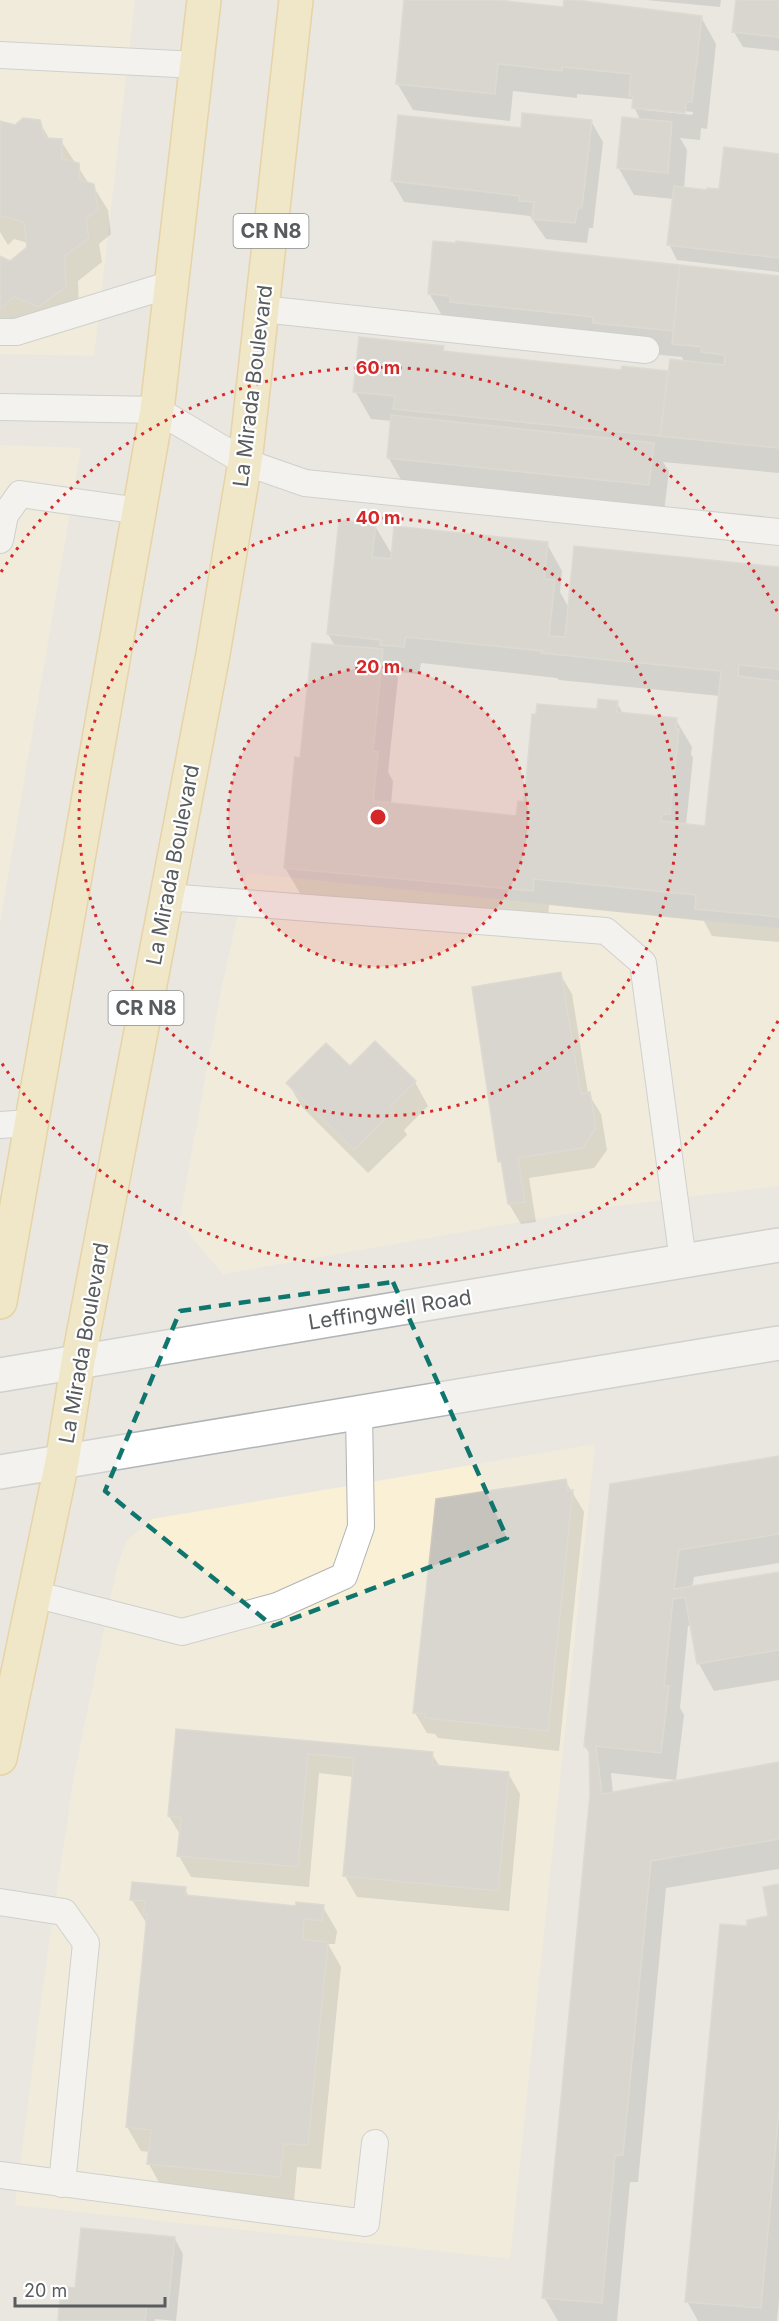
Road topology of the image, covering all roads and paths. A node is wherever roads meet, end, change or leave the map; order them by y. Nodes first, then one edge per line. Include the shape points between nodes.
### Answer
1 (204, 0) edge
2 (296, 0) edge
3 (0, 55) edge
4 (197, 65) junction
5 (172, 284) junction
6 (262, 309) junction
7 (0, 332) edge
8 (646, 350) dead end
9 (0, 407) edge
10 (157, 410) junction
11 (245, 462) junction
12 (140, 511) junction
13 (779, 532) edge
14 (0, 540) edge
15 (167, 897) junction
16 (16, 1124) edge
17 (6, 1228) edge
18 (779, 1245) edge
19 (683, 1261) junction
20 (0, 1302) edge
21 (779, 1343) edge
22 (78, 1362) junction
23 (0, 1375) edge
24 (359, 1413) junction
25 (62, 1462) junction
26 (0, 1472) edge
27 (34, 1594) junction
28 (0, 1758) edge
29 (0, 1902) edge
30 (375, 2143) dead end
31 (0, 2175) edge
32 (62, 2184) junction

1 - 4 main road
2 - 6 main road, La Mirada Boulevard / CR N8
3 - 4 lane
4 - 5 main road
5 - 7 lane via 16,332
5 - 10 main road
6 - 8 lane
6 - 11 main road, La Mirada Boulevard / CR N8
9 - 10 lane
10 - 11 lane
10 - 12 main road
11 - 13 lane via 305,483
11 - 15 main road, La Mirada Boulevard / CR N8
12 - 14 lane via 20,494 5,515
12 - 16 main road
15 - 19 lane via 606,931 643,963
15 - 22 main road, La Mirada Boulevard / CR N8
16 - 17 main road
17 - 20 main road
18 - 19 main road, Leffingwell Road
19 - 22 main road, Leffingwell Road
21 - 24 main road
22 - 23 main road, Leffingwell Road
22 - 25 main road, La Mirada Boulevard / CR N8
24 - 25 main road
24 - 27 lane via 361,1527 344,1576 277,1606 182,1632
25 - 26 main road
25 - 27 main road, La Mirada Boulevard / CR N8
27 - 28 main road, La Mirada Boulevard / CR N8
29 - 32 lane via 64,1912 86,1943
30 - 32 lane via 366,2223
31 - 32 lane

